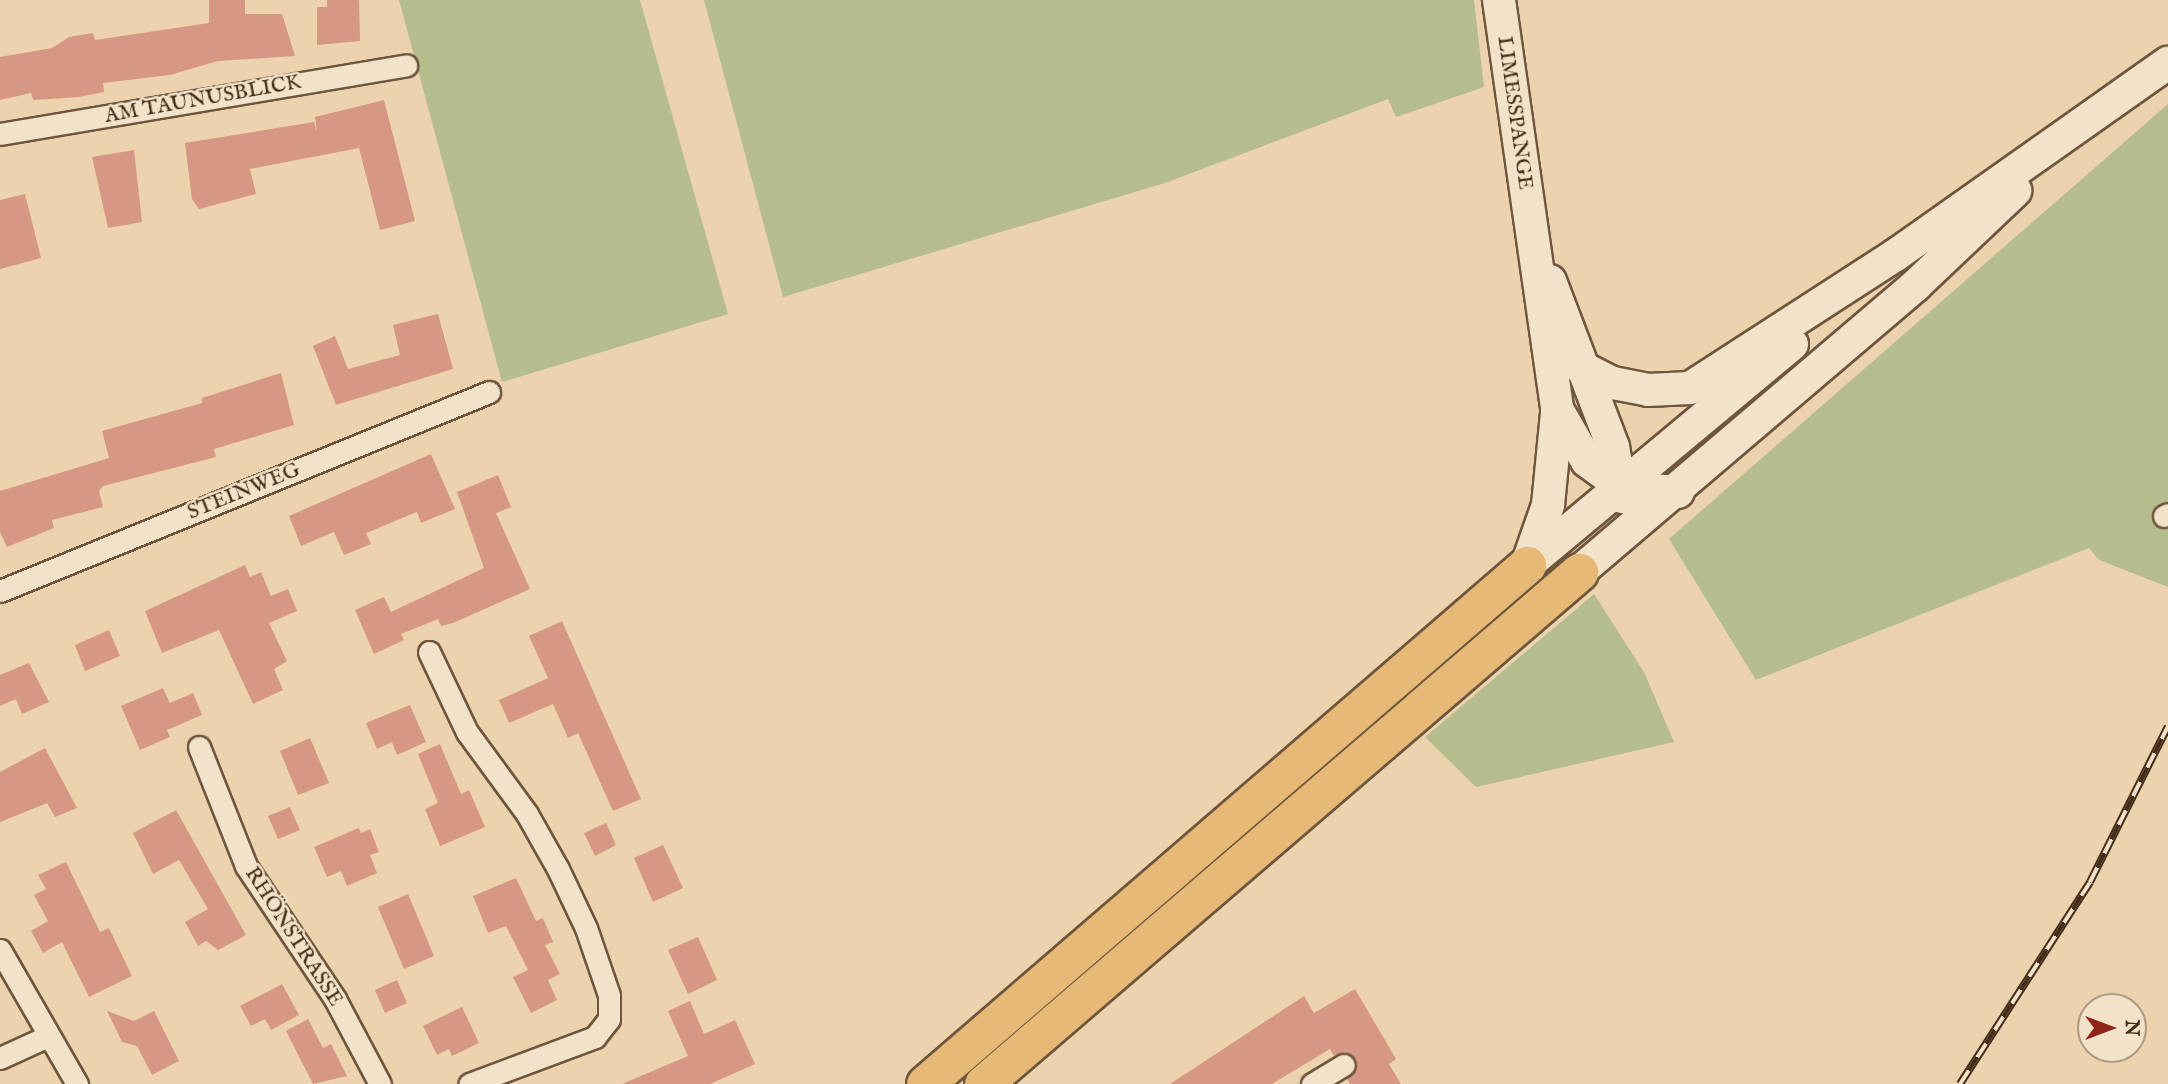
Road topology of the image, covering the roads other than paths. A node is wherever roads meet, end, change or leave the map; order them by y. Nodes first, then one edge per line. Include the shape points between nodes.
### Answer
1 (1499, 0) edge
2 (2168, 63) edge
3 (406, 65) dead end
4 (2098, 113) junction
5 (0, 134) edge
6 (1530, 226) junction
7 (1897, 254) junction
8 (1579, 366) junction
9 (489, 392) dead end
10 (1557, 409) junction
11 (1623, 488) junction
12 (1678, 492) junction
13 (1527, 565) junction
14 (1579, 572) junction
15 (0, 591) edge
16 (429, 652) dead end
17 (199, 747) dead end
18 (0, 950) edge
19 (48, 1036) junction
20 (0, 1058) edge
21 (1344, 1065) dead end
22 (77, 1084) edge
23 (380, 1084) edge
24 (470, 1084) edge
25 (925, 1084) edge
26 (983, 1084) edge
27 (1312, 1084) edge

1 - 6 main road, LIMESSPANGE
2 - 4 main road
3 - 5 street, AM TAUNUSBLICK
4 - 7 main road
4 - 12 main road via 1916,285
6 - 8 main road
6 - 10 main road
7 - 8 main road via 1689,388 1648,390 1613,383
7 - 11 main road
8 - 11 main road
9 - 15 street, STEINWEG
10 - 11 main road via 1587,461
10 - 13 main road via 1548,505
11 - 12 main road
11 - 13 main road
11 - 14 main road via 1611,533
12 - 14 main road
13 - 25 highway
14 - 26 highway
16 - 24 street via 467,732 527,814 558,869 586,928 609,995 609,1019 595,1037
17 - 23 street, RHÖNSTRASSE via 246,866 335,999
18 - 19 street
19 - 20 street
19 - 22 street
21 - 27 street

